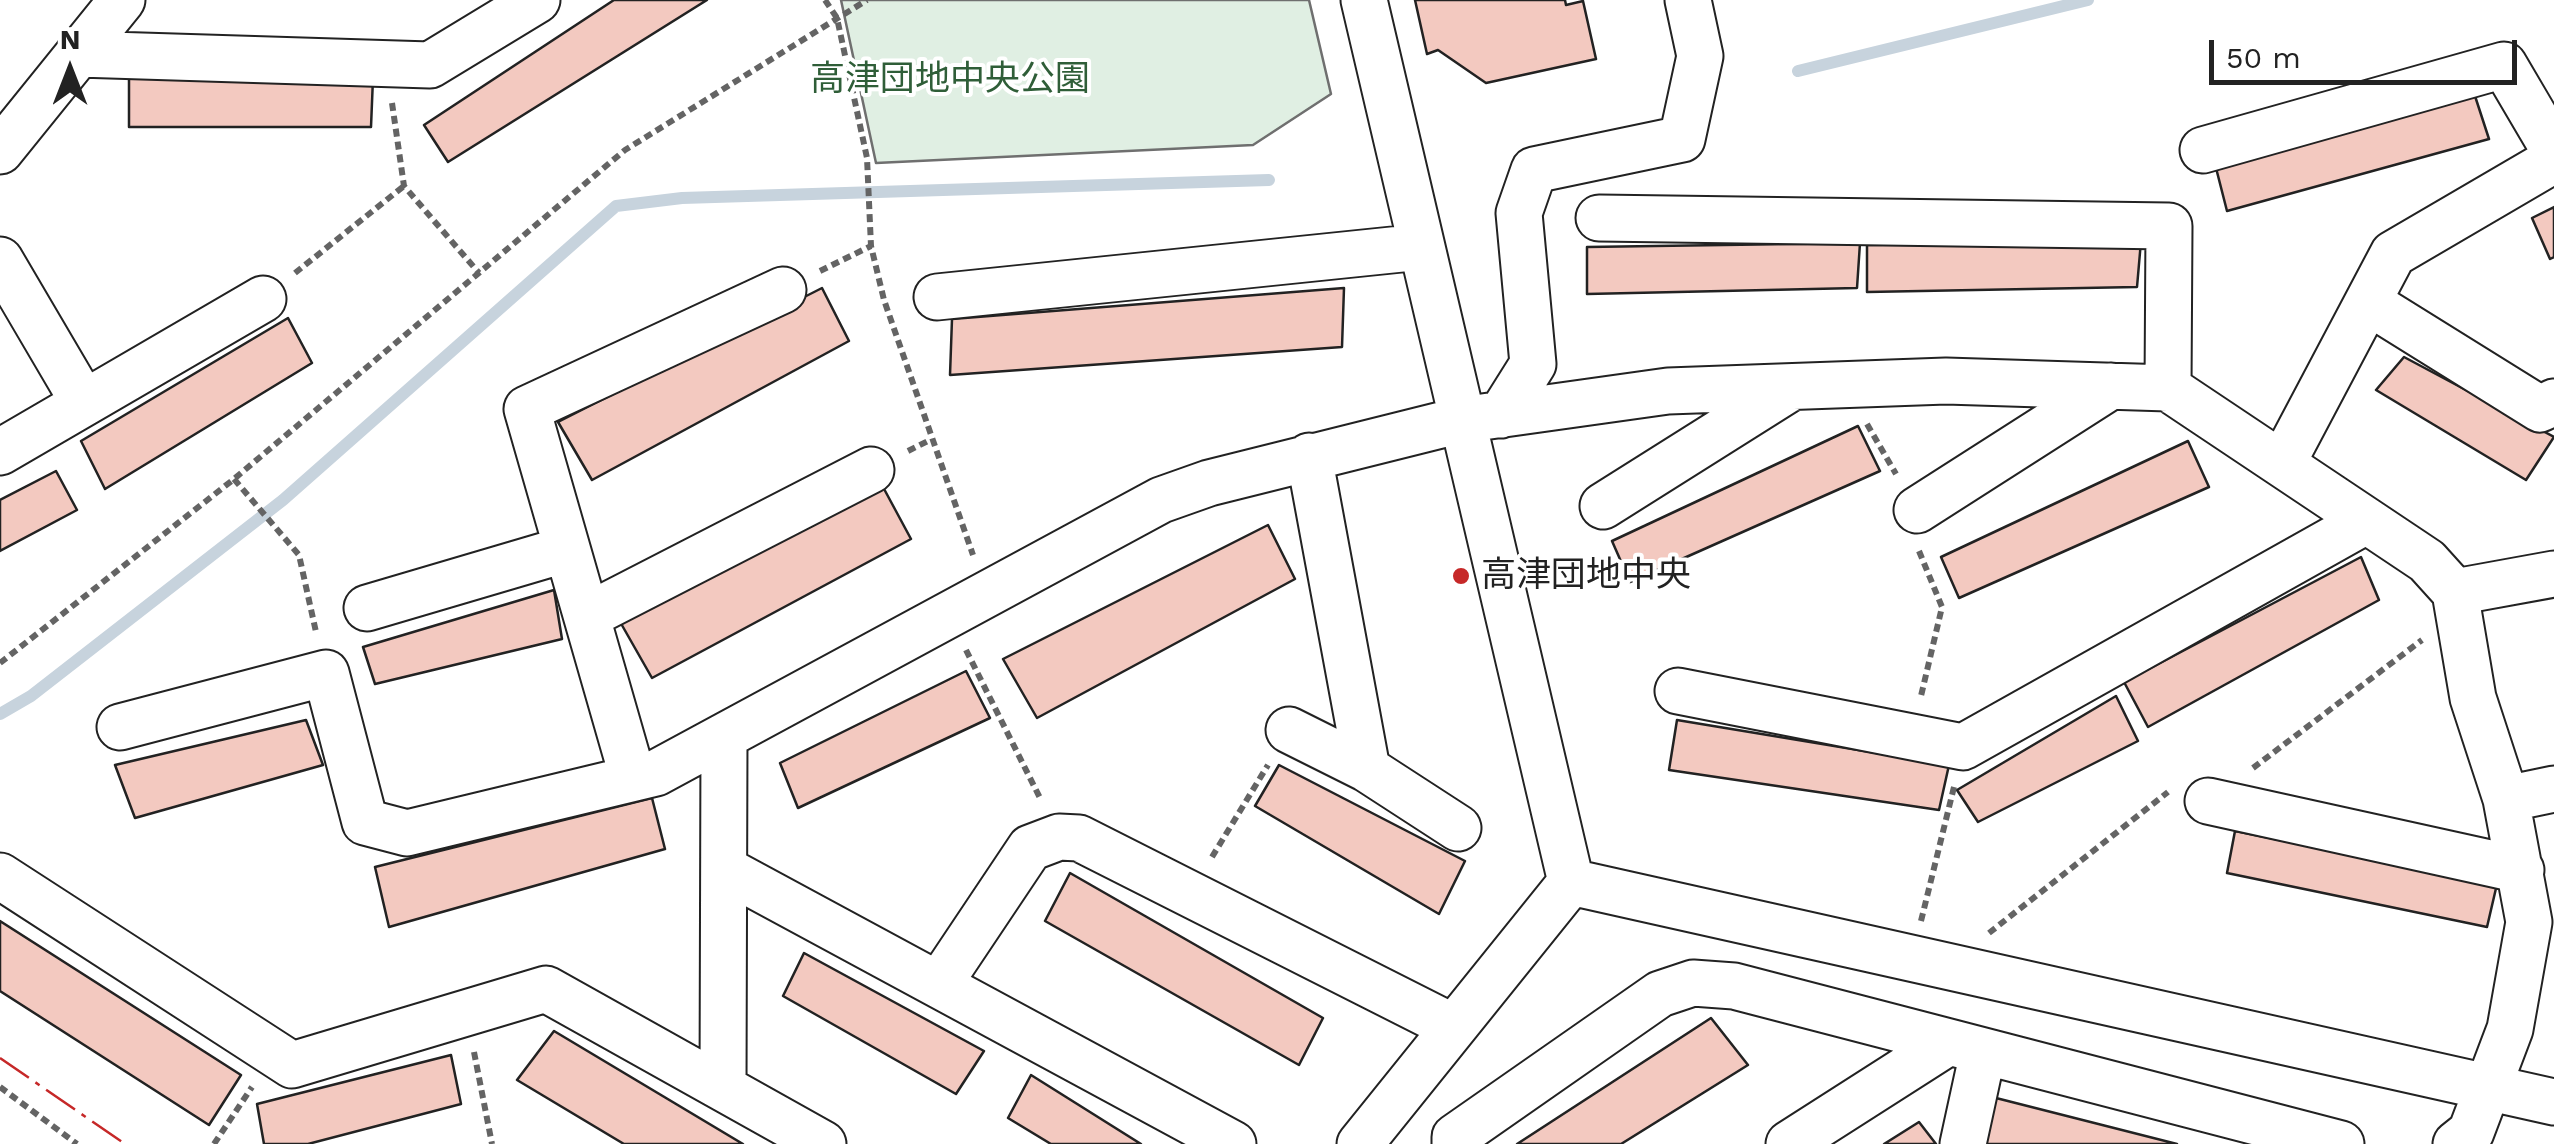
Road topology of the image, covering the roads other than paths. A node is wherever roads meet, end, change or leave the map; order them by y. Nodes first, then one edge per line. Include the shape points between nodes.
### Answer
1 (122, 0) edge
2 (537, 0) edge
3 (1364, 0) edge
4 (1688, 0) edge
5 (78, 54) junction
6 (2203, 150) dead end
7 (2554, 150) edge
8 (0, 151) edge
9 (2554, 160) edge
10 (1599, 218) dead end
11 (1421, 247) junction
12 (0, 260) edge
13 (783, 290) road end
14 (937, 297) dead end
15 (263, 300) road end
16 (2368, 302) junction
17 (1794, 386) junction
18 (2111, 386) junction
19 (2168, 388) junction
20 (2554, 402) edge
21 (84, 403) junction
22 (1481, 418) junction
23 (0, 452) edge
24 (1309, 456) junction
25 (2282, 464) junction
26 (871, 470) dead end
27 (1603, 506) dead end
28 (1917, 510) road end
29 (2366, 521) junction
30 (567, 549) junction
31 (2554, 574) edge
32 (2457, 602) junction
33 (367, 608) dead end
34 (587, 616) junction
35 (1678, 690) dead end
36 (120, 728) dead end
37 (1289, 730) road end
38 (724, 738) junction
39 (1367, 769) junction
40 (634, 778) junction
41 (2554, 789) edge
42 (2506, 799) junction
43 (2208, 801) road end
44 (1458, 828) dead end
45 (724, 870) junction
46 (2521, 870) junction
47 (0, 876) edge
48 (1571, 882) junction
49 (939, 984) junction
50 (1454, 1027) junction
51 (1965, 1048) junction
52 (723, 1088) junction
53 (2490, 1089) junction
54 (2554, 1102) edge
55 (823, 1144) edge
56 (1233, 1144) edge
57 (1360, 1144) edge
58 (1455, 1144) edge
59 (1790, 1144) edge
60 (1963, 1144) edge
61 (2341, 1144) edge
62 (2456, 1144) edge

1 - 5 street
2 - 5 street via 430,65
3 - 11 street
4 - 22 street via 1700,56 1682,139 1534,170 1518,214 1533,364
5 - 8 street
6 - 7 street via 2504,65
9 - 16 street via 2393,254
10 - 19 street via 2170,226
11 - 14 street
11 - 22 street
12 - 21 street
13 - 30 street via 527,410
15 - 21 street
16 - 20 street via 2540,410
16 - 25 street
17 - 18 street
17 - 22 street via 1668,391
17 - 27 street
18 - 19 street
18 - 28 street
19 - 25 street
21 - 23 street
22 - 24 street
22 - 48 street
24 - 38 street via 1161,500
24 - 39 street
25 - 29 street
26 - 34 street
29 - 32 street via 2426,561
29 - 35 street via 1964,747
30 - 33 street
30 - 34 street
31 - 32 street
32 - 42 street via 2473,698
34 - 40 street
36 - 40 street via 326,673 364,822 408,833
37 - 39 street
38 - 40 street
38 - 45 street
39 - 44 street
41 - 42 street
42 - 46 street
43 - 46 street
45 - 49 street
45 - 52 street
46 - 53 street via 2527,946
47 - 52 street via 292,1066 546,989
48 - 50 street
48 - 53 street
49 - 50 street via 1030,848 1059,837 1080,838
49 - 56 street
50 - 57 street
51 - 58 street via 1734,986 1693,983 1660,994 1455,1137
51 - 59 street
51 - 60 street
51 - 61 street
52 - 55 street
53 - 54 street
53 - 62 street via 2470,1132

